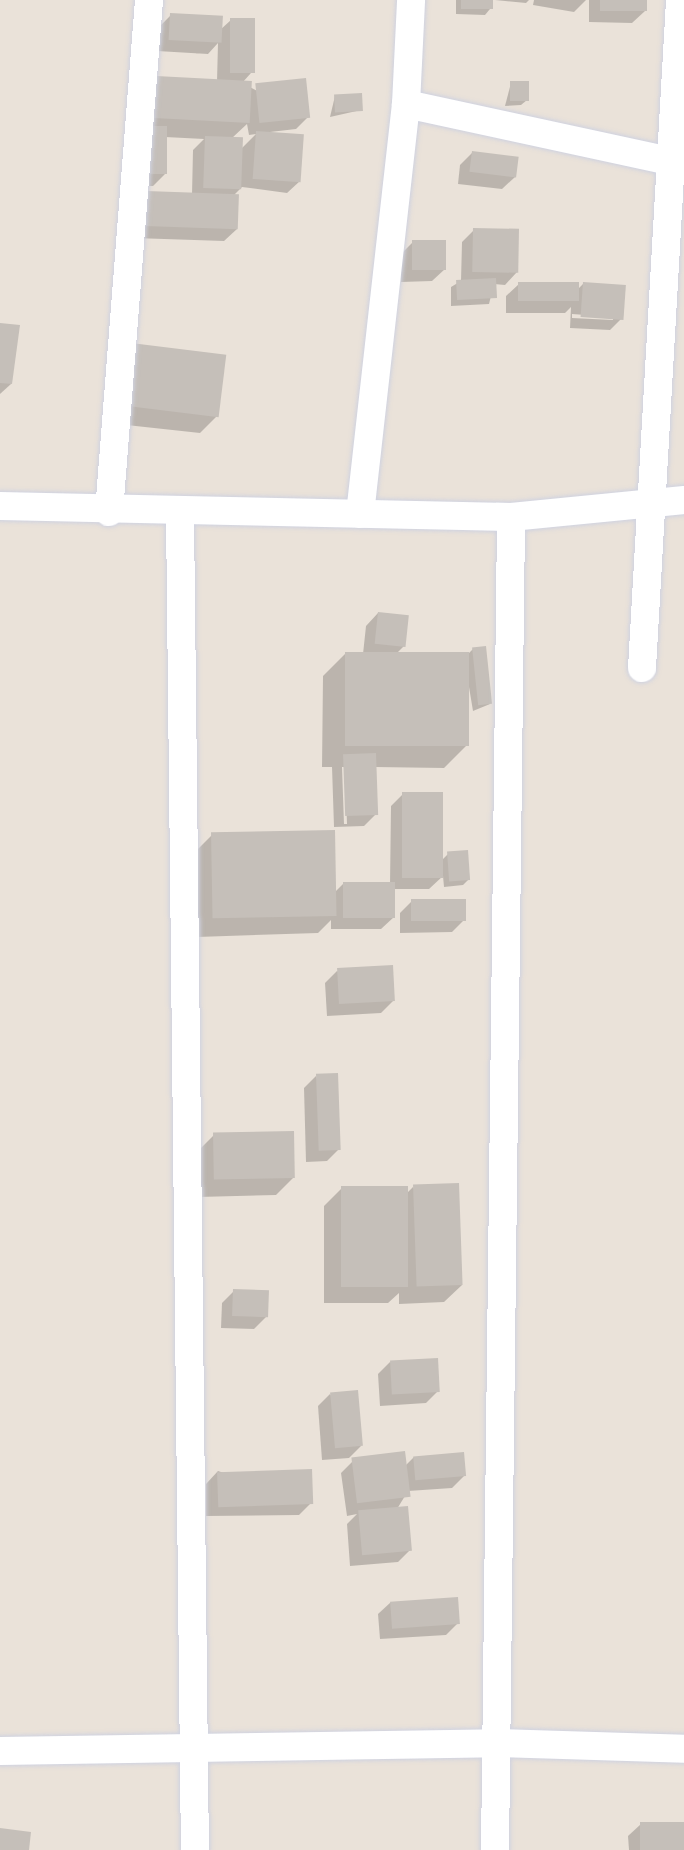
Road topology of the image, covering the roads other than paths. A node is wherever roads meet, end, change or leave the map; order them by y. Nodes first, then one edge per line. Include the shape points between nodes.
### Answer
1 (149, 0) edge
2 (411, 0) edge
3 (680, 0) edge
4 (406, 104) junction
5 (675, 162) edge
6 (684, 500) edge
7 (648, 501) junction
8 (0, 506) edge
9 (109, 512) junction
10 (180, 514) junction
11 (360, 514) junction
12 (510, 517) junction
13 (642, 668) dead end
14 (498, 1742) junction
15 (684, 1749) edge
16 (0, 1751) edge
17 (196, 1752) junction
18 (195, 1850) edge
19 (495, 1850) edge

1 - 9 street
2 - 4 street
3 - 5 street
4 - 5 street
4 - 11 street
5 - 7 street
6 - 7 street
7 - 12 street
7 - 13 street
8 - 9 street
9 - 10 street
10 - 11 street
10 - 17 street
11 - 12 street
12 - 14 street
14 - 15 street
14 - 17 street
14 - 19 street
16 - 17 street
17 - 18 street

